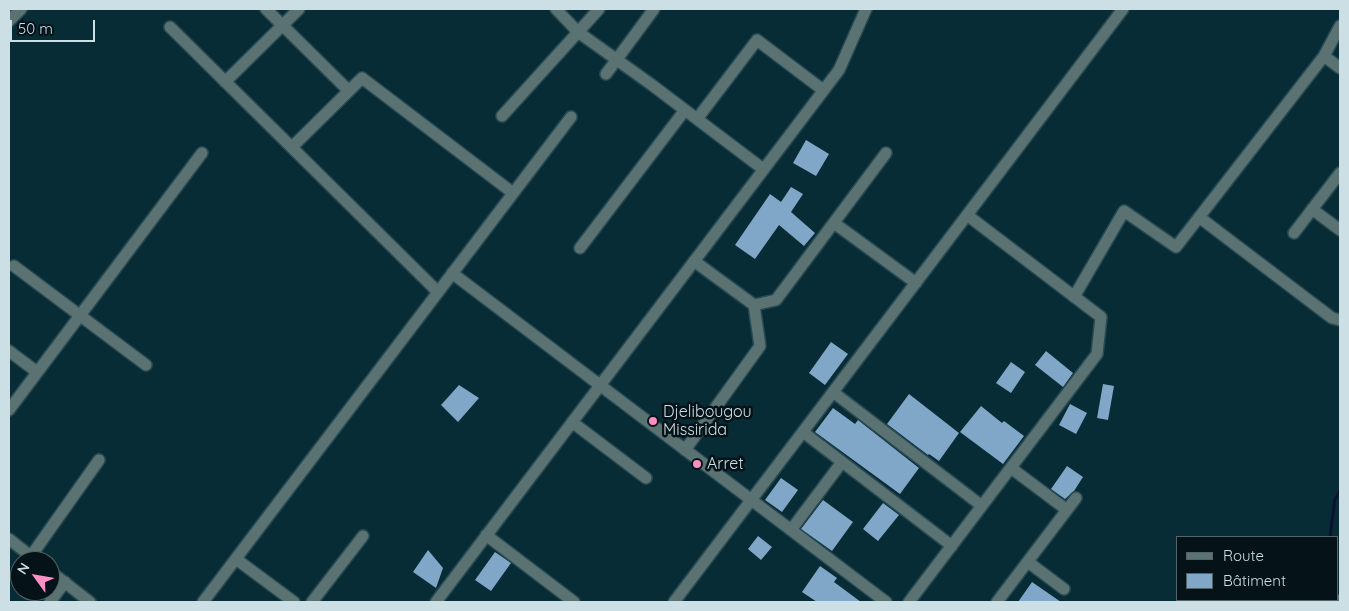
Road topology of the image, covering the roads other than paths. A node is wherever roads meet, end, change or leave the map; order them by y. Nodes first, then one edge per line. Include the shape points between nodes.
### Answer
1 (20, 9) edge
2 (266, 9) edge
3 (299, 9) edge
4 (556, 9) edge
5 (598, 9) edge
6 (654, 9) edge
7 (866, 9) edge
8 (1123, 9) edge
9 (9, 20) edge
10 (283, 25) junction
11 (1340, 26) edge
12 (170, 27) dead end
13 (578, 32) junction
14 (1324, 56) junction
15 (616, 60) junction
16 (1340, 68) edge
17 (606, 74) dead end
18 (225, 82) junction
19 (823, 90) junction
20 (349, 91) junction
21 (685, 110) junction
22 (502, 116) dead end
23 (571, 117) dead end
24 (697, 119) junction
25 (292, 147) junction
26 (202, 153) dead end
27 (886, 153) dead end
28 (763, 170) junction
29 (1340, 173) edge
30 (513, 193) junction
31 (1312, 210) junction
32 (967, 215) junction
33 (1199, 217) junction
34 (834, 223) junction
35 (1340, 230) edge
36 (1294, 233) dead end
37 (580, 248) dead end
38 (694, 261) junction
39 (14, 266) dead end
40 (452, 273) junction
41 (916, 283) junction
42 (438, 292) junction
43 (1074, 297) junction
44 (754, 305) junction
45 (80, 316) junction
46 (1340, 320) edge
47 (9, 351) edge
48 (146, 365) dead end
49 (37, 372) junction
50 (600, 385) junction
51 (833, 392) junction
52 (9, 410) edge
53 (572, 422) junction
54 (802, 432) junction
55 (685, 450) junction
56 (99, 460) dead end
57 (842, 462) junction
58 (1011, 468) junction
59 (646, 478) dead end
60 (1076, 498) dead end
61 (751, 500) junction
62 (982, 506) junction
63 (1067, 510) junction
64 (791, 530) junction
65 (486, 535) junction
66 (363, 536) dead end
67 (10, 543) edge
68 (952, 546) junction
69 (23, 551) edge
70 (39, 551) edge
71 (236, 559) junction
72 (1028, 562) junction
73 (60, 579) edge
74 (64, 582) junction
75 (1064, 589) dead end
76 (50, 602) edge
77 (90, 602) edge
78 (203, 602) edge
79 (294, 602) edge
80 (312, 602) edge
81 (436, 602) edge
82 (574, 602) edge
83 (674, 602) edge
84 (886, 602) edge
85 (909, 602) edge
86 (998, 602) edge

1 - 9 street
2 - 10 street
3 - 10 street
4 - 13 street
5 - 13 street
6 - 15 street
7 - 19 street via 839,70
8 - 32 street
10 - 18 street
10 - 20 street
11 - 14 street
12 - 18 street
13 - 15 street
13 - 22 street
14 - 16 street
14 - 33 street
15 - 17 street
15 - 21 street
18 - 25 street
19 - 24 street via 757,40
19 - 28 street
20 - 25 street
20 - 30 street via 362,78
21 - 24 street
21 - 37 street
23 - 30 street
24 - 28 street
25 - 42 street
26 - 45 street
27 - 34 street
28 - 38 street
29 - 31 street
30 - 40 street
31 - 35 street
31 - 36 street
32 - 41 street
32 - 43 street
33 - 43 street via 1176,247 1124,212
33 - 46 street via 1332,318
34 - 41 street
34 - 44 street via 776,300
38 - 44 street
38 - 50 street
39 - 45 street
40 - 42 street
40 - 50 street
41 - 51 street
42 - 71 street
43 - 58 street via 1101,317 1097,354
44 - 55 street via 760,346
45 - 48 street
45 - 49 street
47 - 49 street
49 - 52 street
50 - 53 street
50 - 55 street
51 - 54 street
51 - 62 street
53 - 59 street
53 - 65 street
54 - 57 street
54 - 61 street
55 - 61 street
56 - 70 street
57 - 64 street
57 - 68 street
58 - 62 street
58 - 63 street
60 - 63 street
61 - 64 street
61 - 83 street
62 - 68 street
63 - 72 street
64 - 84 street
65 - 81 street
65 - 82 street
66 - 80 street
67 - 69 street
68 - 85 street
71 - 78 street
71 - 79 street
72 - 75 street
72 - 86 street
73 - 74 street
74 - 76 street
74 - 77 street

